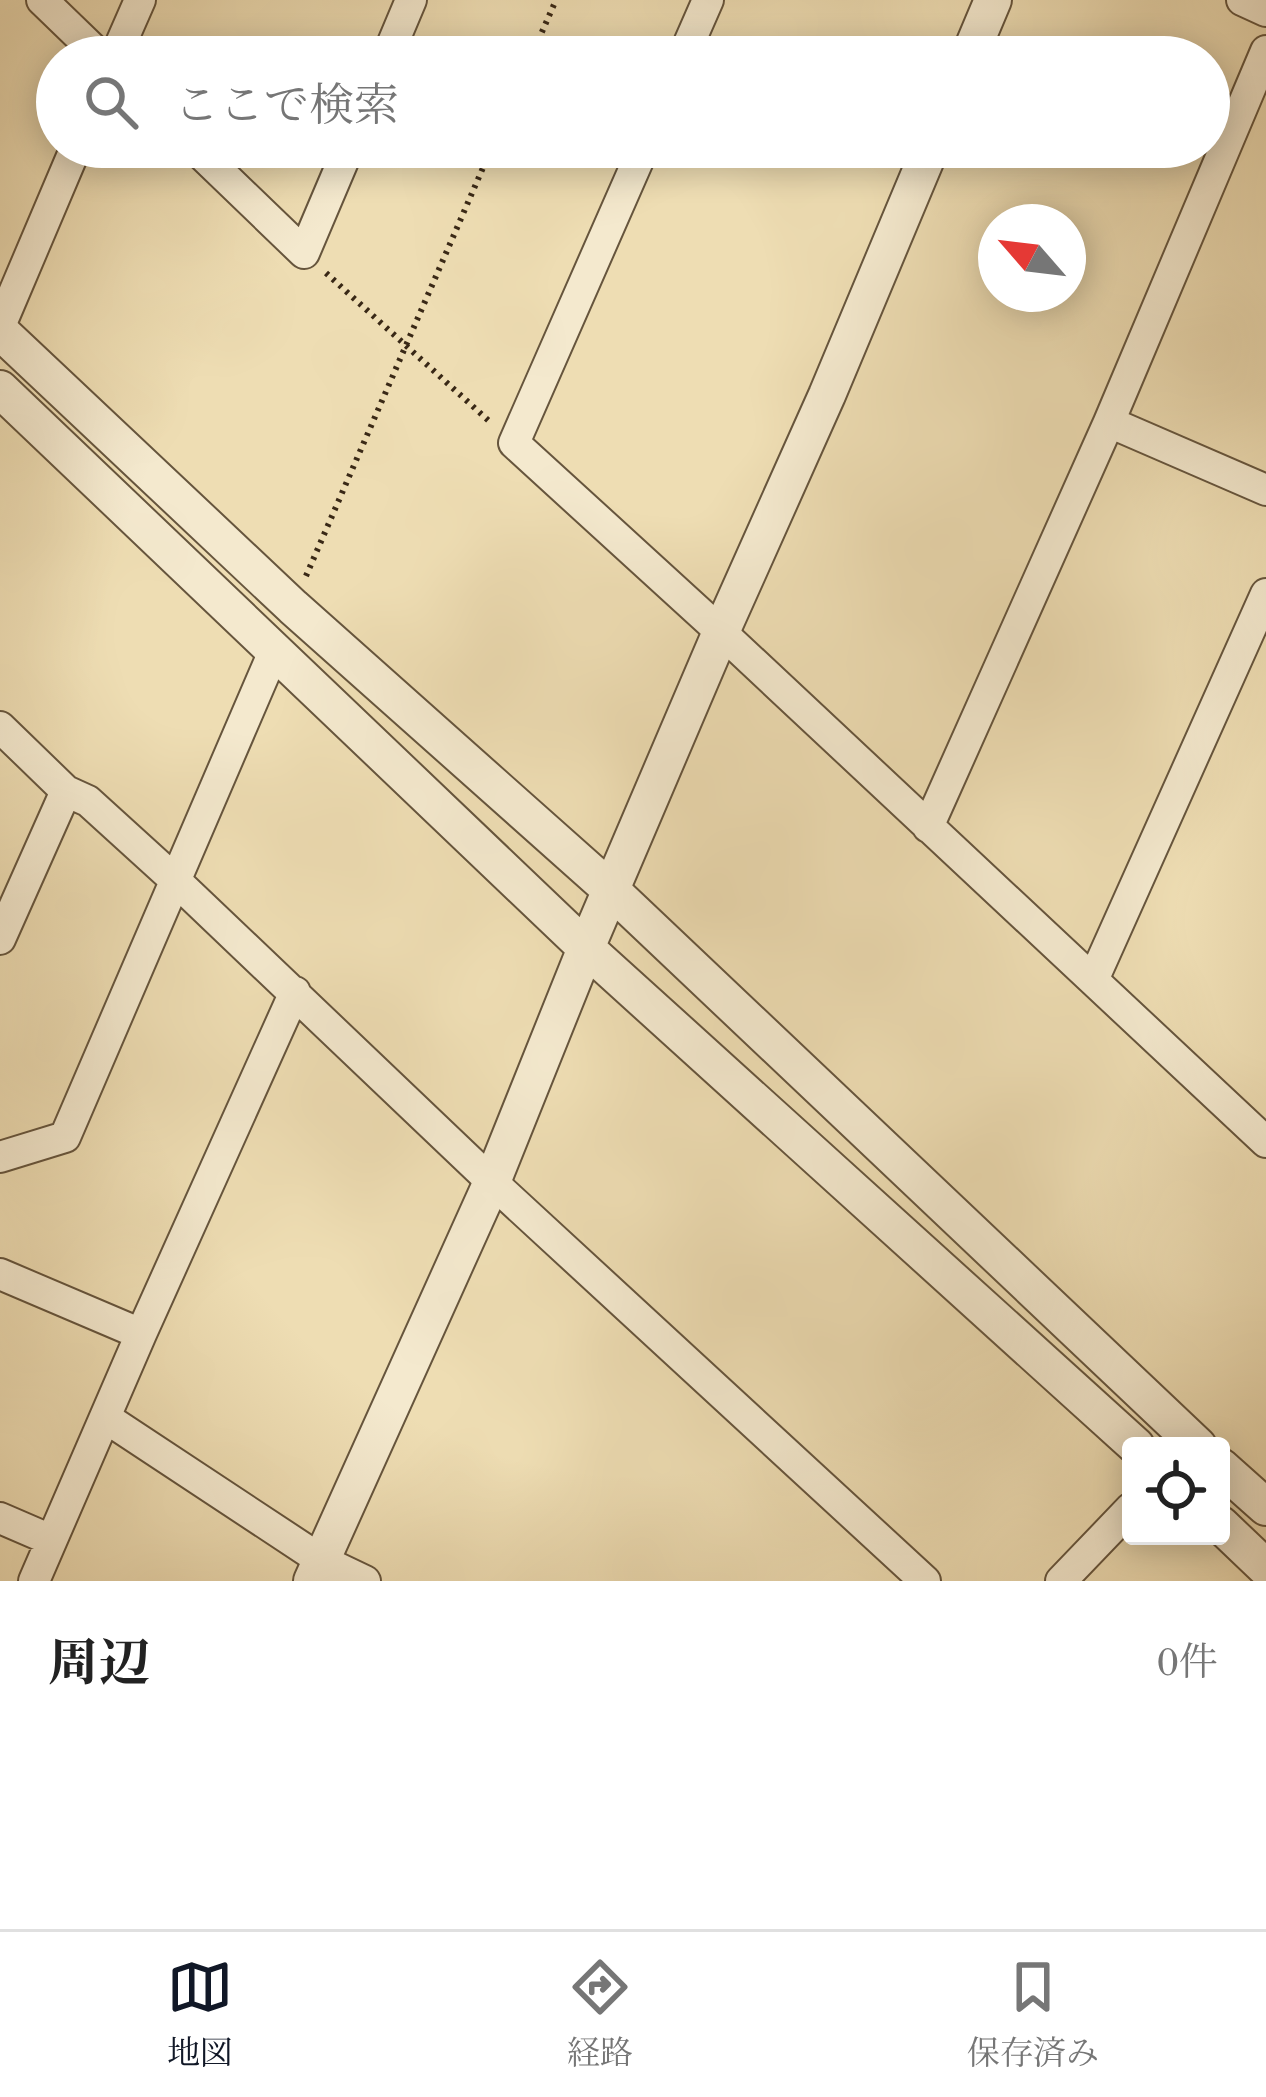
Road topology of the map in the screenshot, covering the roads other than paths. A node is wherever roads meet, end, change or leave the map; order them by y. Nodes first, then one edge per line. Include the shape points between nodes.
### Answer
1 (42, 0) edge
2 (140, 0) edge
3 (411, 0) edge
4 (708, 0) edge
5 (993, 0) edge
6 (1242, 0) edge
7 (1266, 11) edge
8 (79, 36) edge
9 (124, 36) edge
10 (396, 36) edge
11 (692, 36) edge
12 (978, 36) edge
13 (1266, 51) edge
14 (1230, 136) edge
15 (67, 168) edge
16 (216, 168) edge
17 (340, 168) edge
18 (635, 168) edge
19 (923, 168) edge
20 (1216, 168) edge
21 (0, 328) edge
22 (0, 389) edge
23 (1109, 422) junction
24 (1266, 490) edge
25 (1266, 594) edge
26 (721, 632) junction
27 (275, 649) junction
28 (0, 727) edge
29 (66, 791) junction
30 (928, 826) junction
31 (176, 881) junction
32 (612, 892) junction
33 (0, 939) edge
34 (586, 949) junction
35 (1093, 980) junction
36 (295, 992) junction
37 (1266, 1142) edge
38 (0, 1157) edge
39 (493, 1182) junction
40 (0, 1274) edge
41 (141, 1334) junction
42 (106, 1418) junction
43 (1126, 1437) edge
44 (1186, 1437) edge
45 (1230, 1475) edge
46 (1266, 1507) edge
47 (1122, 1517) edge
48 (0, 1518) edge
49 (1230, 1534) edge
50 (51, 1540) junction
51 (1266, 1568) edge
52 (316, 1570) edge
53 (34, 1581) edge
54 (365, 1581) edge
55 (925, 1581) edge
56 (1061, 1581) edge

1 - 8 street
2 - 9 street
3 - 10 street
4 - 11 street
5 - 12 street
6 - 7 street
13 - 14 street
15 - 21 street
16 - 17 street via 304,253
18 - 26 street via 514,443
19 - 26 street
20 - 23 street
21 - 32 street via 293,607
22 - 27 street
23 - 24 street
23 - 30 street
25 - 35 street
26 - 30 street
26 - 32 street
27 - 31 street
27 - 34 street
28 - 29 street
29 - 31 street
29 - 33 street
30 - 35 street
31 - 36 street
31 - 38 street via 65,1137
32 - 34 street
32 - 44 street
34 - 39 street
34 - 43 street
35 - 37 street
36 - 39 street
36 - 41 street
39 - 52 street
39 - 55 street
40 - 41 street
41 - 42 street
42 - 50 street
42 - 52 street
45 - 46 street
47 - 56 street
48 - 50 street
49 - 51 street
50 - 53 street
52 - 54 street

